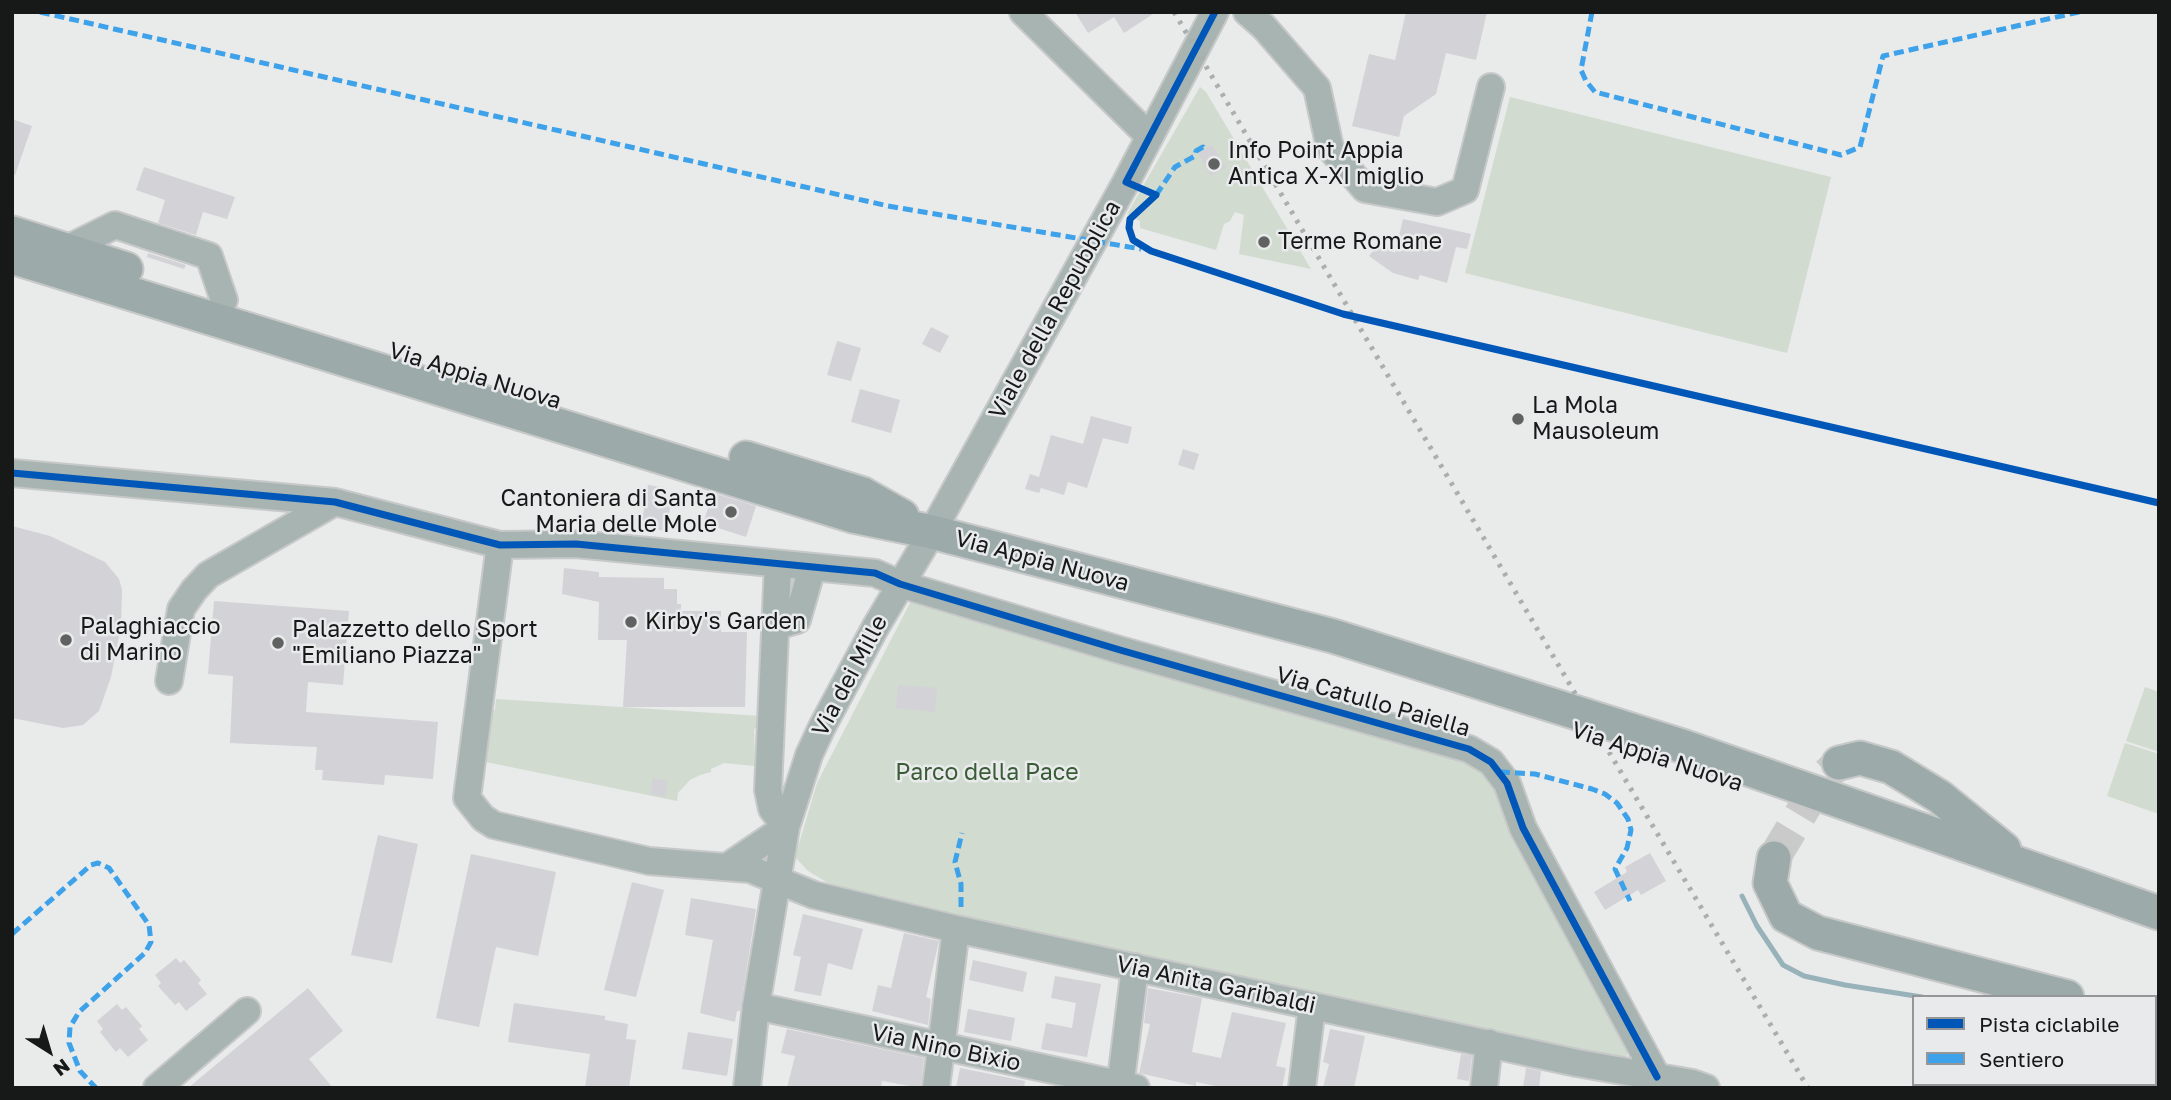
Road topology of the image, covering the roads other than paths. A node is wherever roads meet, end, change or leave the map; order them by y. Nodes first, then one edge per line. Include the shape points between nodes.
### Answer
1 (1023, 12) edge
2 (1215, 12) edge
3 (1247, 12) edge
4 (1491, 87) dead end
5 (1149, 136) junction
6 (12, 233) edge
7 (12, 257) edge
8 (12, 473) edge
9 (256, 495) junction
10 (335, 502) junction
11 (932, 532) junction
12 (272, 539) junction
13 (499, 545) junction
14 (778, 565) junction
15 (812, 568) junction
16 (875, 573) junction
17 (900, 583) junction
18 (1152, 590) junction
19 (776, 626) junction
20 (169, 681) dead end
21 (1839, 763) dead end
22 (786, 827) junction
23 (1774, 858) tunnel mouth
24 (2023, 864) junction
25 (727, 867) junction
26 (778, 881) junction
27 (2159, 913) edge
28 (956, 929) junction
29 (2159, 933) edge
30 (1135, 967) junction
31 (2059, 995) edge
32 (756, 1006) junction
33 (1312, 1006) junction
34 (247, 1011) dead end
35 (1489, 1043) junction
36 (941, 1047) junction
37 (1657, 1077) junction
38 (1125, 1087) edge
39 (157, 1088) edge
40 (747, 1088) edge
41 (936, 1088) edge
42 (1302, 1088) edge
43 (1484, 1088) edge
44 (1706, 1088) edge

1 - 5 street
2 - 5 street, Viale della Repubblica
3 - 4 street via 1317,88 1330,148 1365,189 1437,202 1465,190
5 - 11 street, Viale della Repubblica
6 - 11 main road, Via Appia Nuova via 863,494
7 - 11 main road, Via Appia Nuova via 853,516
8 - 9 street, Via Catullo Paiella
9 - 10 street, Via Catullo Paiella
9 - 12 street via 268,515
10 - 12 street
10 - 13 street, Via Catullo Paiella
11 - 16 street
11 - 17 street, Via dei Mille
11 - 18 main road, Via Appia Nuova
12 - 20 street via 208,575 194,590 181,609
13 - 14 street, Via Catullo Paiella via 576,544
13 - 25 street, Via Anita Garibaldi via 467,799 494,825 649,861
14 - 15 street, Via Catullo Paiella
14 - 19 street
15 - 16 street, Via Catullo Paiella
15 - 19 street via 797,620
16 - 17 street, Via Catullo Paiella
17 - 22 street, Via dei Mille via 822,727
17 - 37 street, Via Catullo Paiella via 1481,754 1507,783 1523,828
18 - 24 main road, Via Appia Nuova via 1346,640 1685,747
18 - 29 main road, Via Appia Nuova via 1328,655 1677,762
19 - 22 street via 768,790 772,809
21 - 24 main road via 1860,758 1891,767 1940,797
22 - 25 street
22 - 26 street, Via dei Mille
23 - 31 main road via 1770,883 1786,916 1818,933
24 - 27 main road, Via Appia Nuova
25 - 26 street, Via Anita Garibaldi via 750,869
26 - 28 street, Via Anita Garibaldi via 814,895
26 - 32 street, Via dei Mille
28 - 30 street, Via Anita Garibaldi
28 - 36 street
30 - 33 street, Via Anita Garibaldi
30 - 38 street
32 - 36 street, Via Nino Bixio
32 - 40 street, Via dei Mille
33 - 35 street, Via Anita Garibaldi
33 - 42 street
34 - 39 street
35 - 37 street, Via Anita Garibaldi
35 - 43 street
36 - 38 street, Via Nino Bixio
36 - 41 street
37 - 44 street

